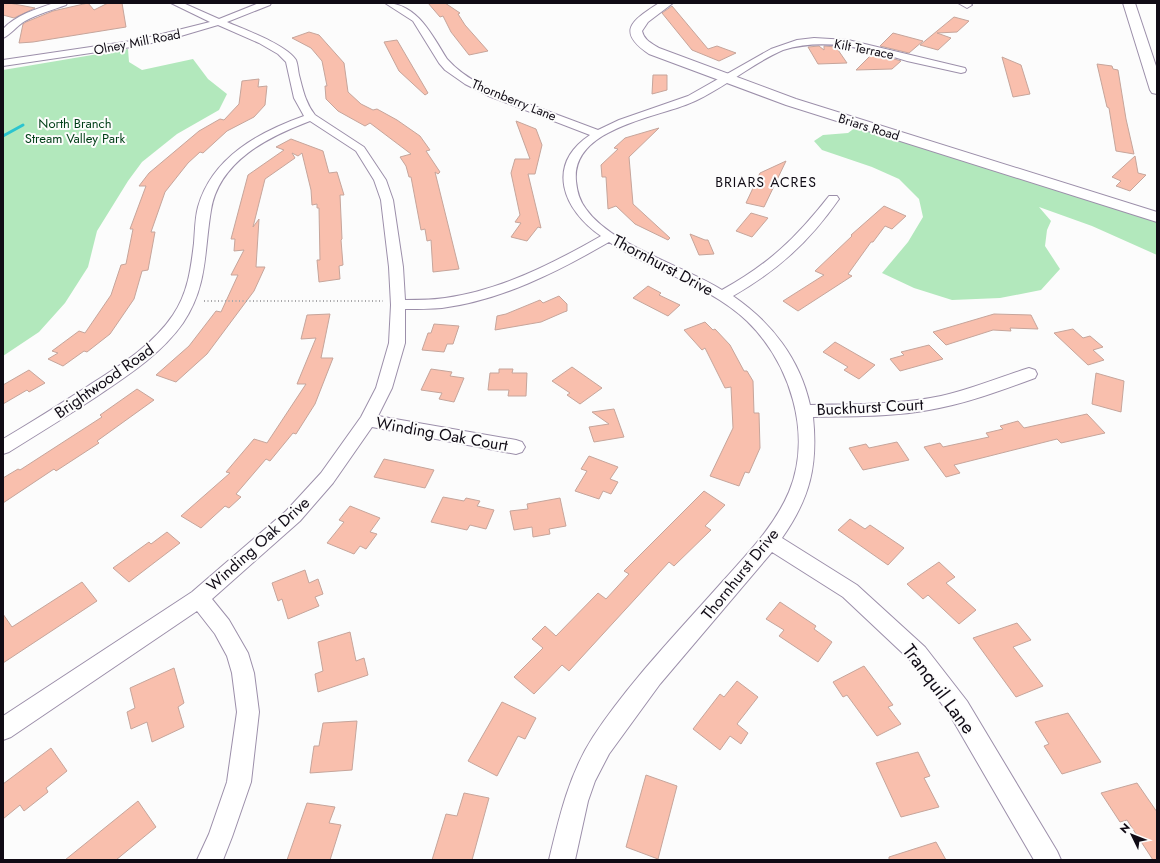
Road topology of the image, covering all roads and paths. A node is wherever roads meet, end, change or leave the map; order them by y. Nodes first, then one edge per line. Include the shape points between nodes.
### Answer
1 (63, 3) edge
2 (175, 3) edge
3 (267, 3) edge
4 (389, 3) edge
5 (666, 3) edge
6 (1129, 3) edge
7 (220, 22) junction
8 (3, 35) edge
9 (3, 63) edge
10 (961, 70) dead end
11 (726, 79) junction
12 (1157, 90) edge
13 (311, 116) junction
14 (599, 134) junction
15 (832, 199) dead end
16 (1157, 217) edge
17 (609, 237) junction
18 (722, 296) junction
19 (189, 301) junction
20 (398, 303) junction
21 (1029, 374) dead end
22 (803, 411) junction
23 (368, 420) junction
24 (3, 447) edge
25 (516, 447) dead end
26 (770, 541) junction
27 (199, 598) junction
28 (3, 729) edge
29 (210, 860) edge
30 (562, 860) edge
31 (1048, 860) edge

1 - 8 street via 19,21
2 - 7 street, Winding Oak Drive
3 - 7 street, Olney Mill Road
4 - 14 street, Thornberry Lane via 416,19 443,61 469,82 495,95
5 - 11 street, Briars Road via 637,25 636,37 654,51
6 - 12 street
7 - 9 street, Olney Mill Road via 189,32 138,42
7 - 13 street, Winding Oak Drive via 262,41 289,58 299,98
10 - 11 street, Kilt Terrace via 858,45 818,41 779,48
11 - 14 street, Thornhurst Drive via 687,101 626,120
11 - 16 street, Briars Road via 824,113
13 - 19 street, Brightwood Road via 265,136 229,164 212,186 205,206 196,282
13 - 20 street, Winding Oak Drive via 360,149 380,180 387,200
14 - 17 street, Thornhurst Drive via 576,154 570,166 568,181 570,195 578,208 591,223
15 - 18 street via 793,248 764,271
17 - 18 street, Thornhurst Drive
17 - 20 street via 527,280 483,295 443,303
18 - 22 street, Thornhurst Drive via 752,318 779,349 794,377
19 - 20 path
19 - 24 street, Brightwood Road via 156,345 125,370
20 - 23 street, Winding Oak Drive via 397,343 384,388
21 - 22 street, Buckhurst Court via 990,389 929,404 881,409
22 - 26 street, Thornhurst Drive via 807,439 804,473 792,503
23 - 25 street, Winding Oak Court
23 - 27 street, Winding Oak Drive via 327,478 293,516
26 - 30 street, Thornhurst Drive via 632,700 597,752 574,807
26 - 31 street, Tranquil Lane via 850,592 918,654 959,709
27 - 28 street, Winding Oak Drive
27 - 29 street via 222,627 237,653 248,712 238,782

